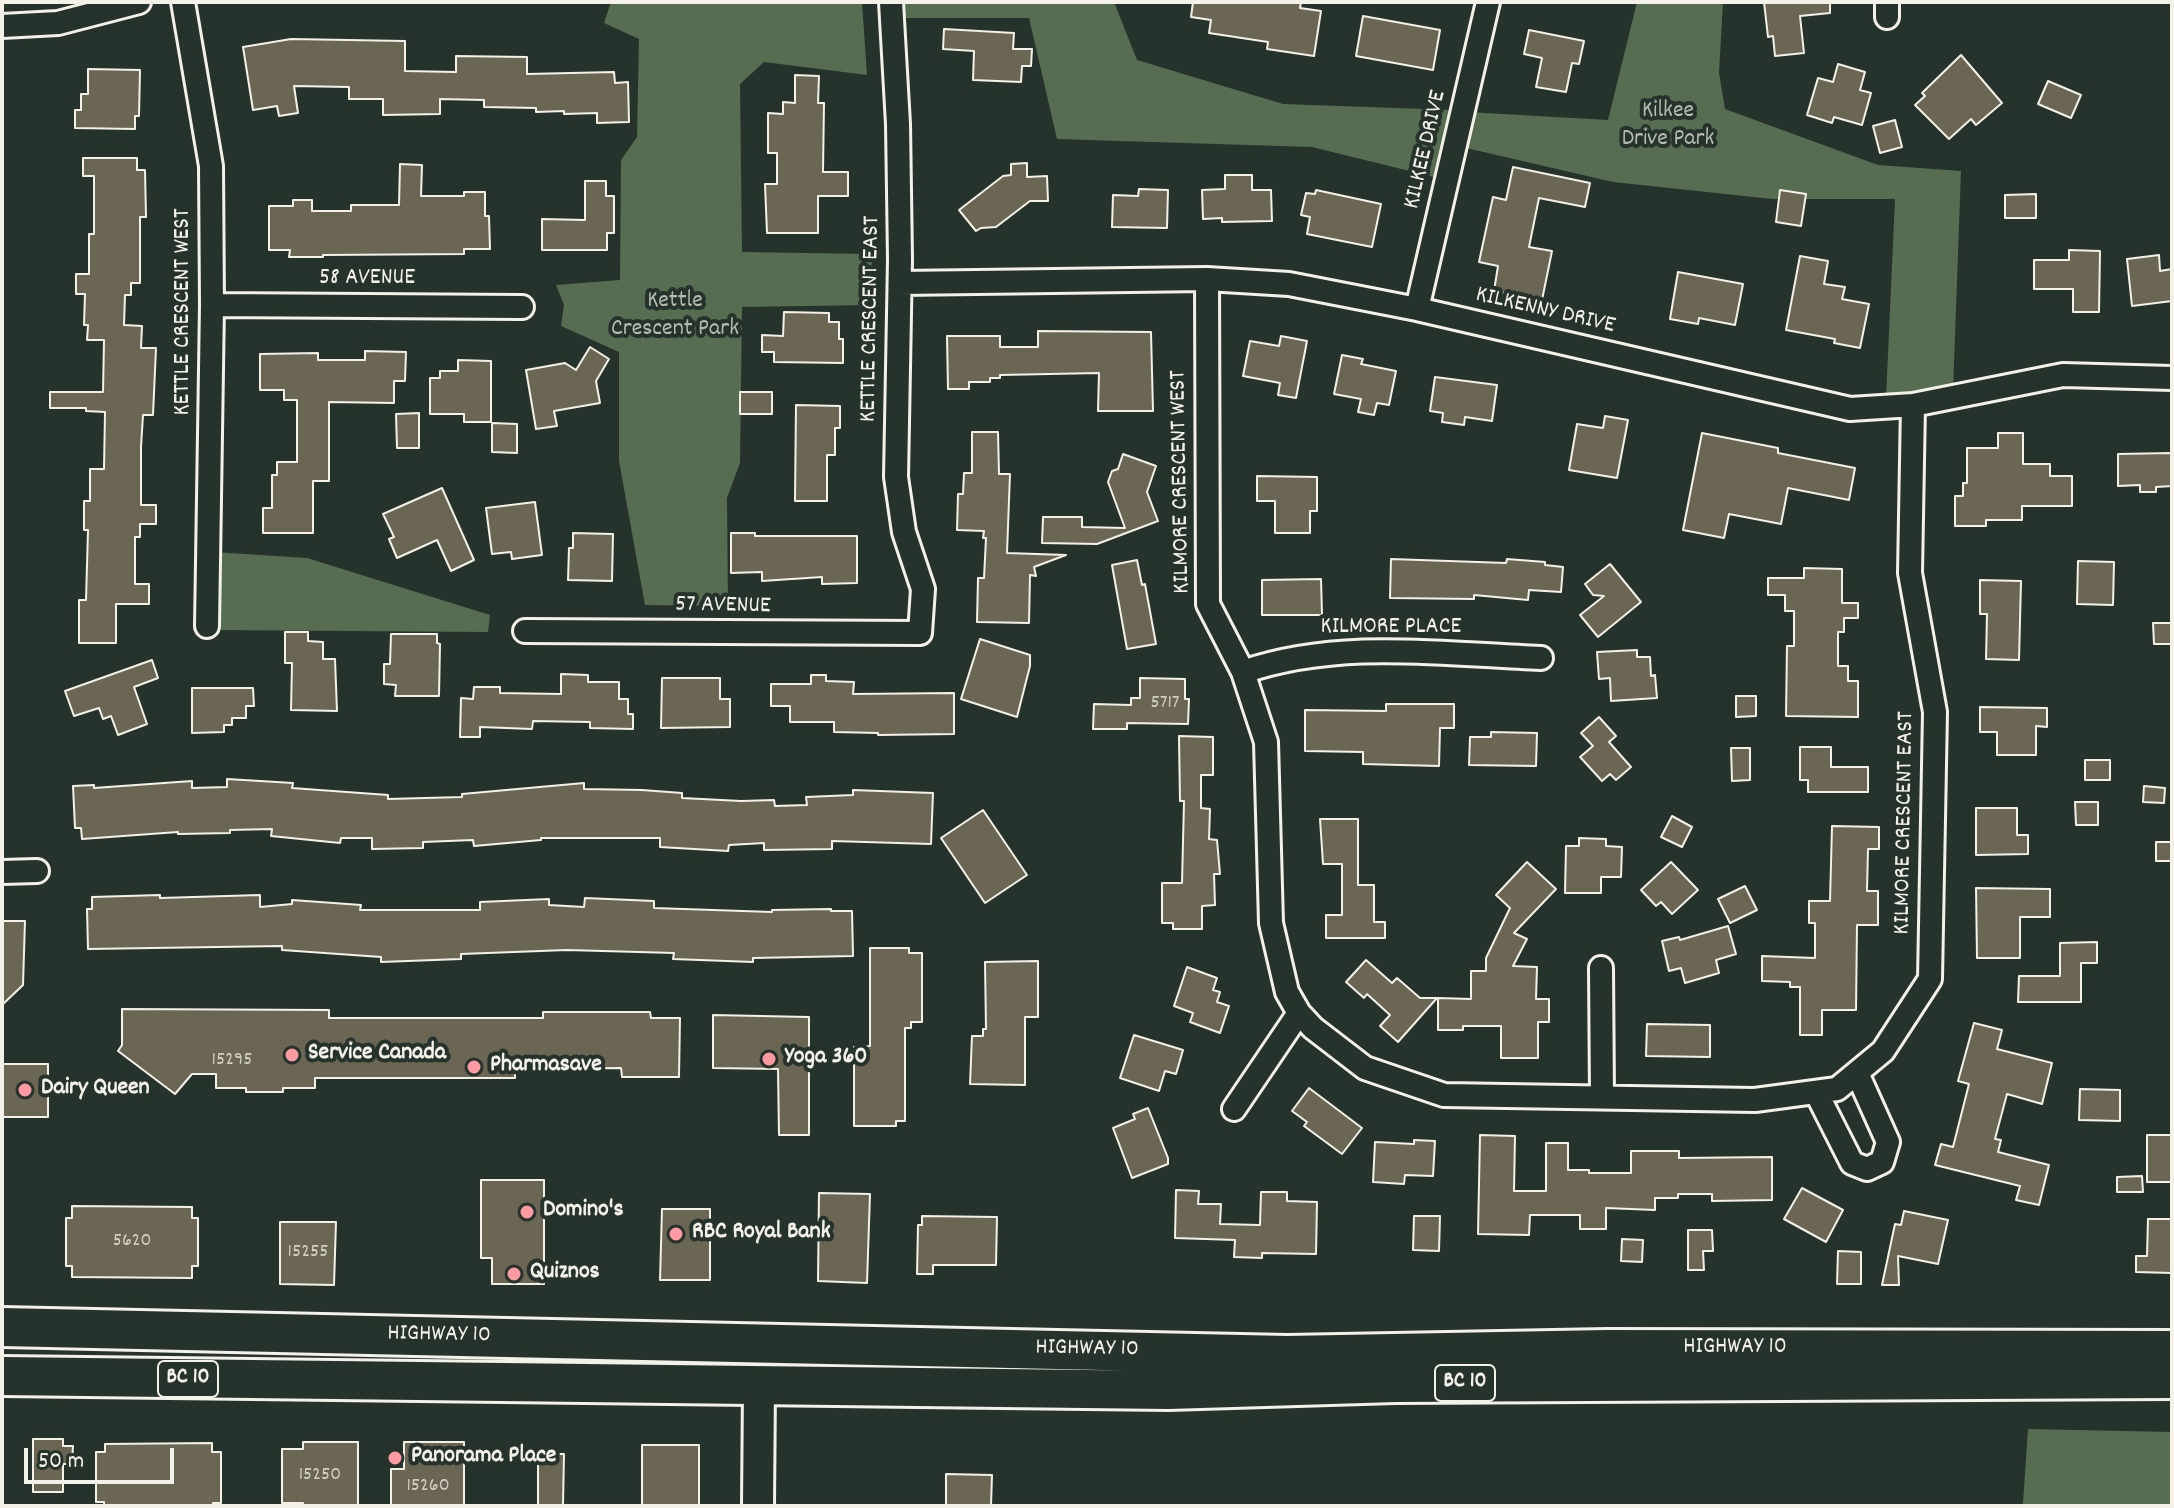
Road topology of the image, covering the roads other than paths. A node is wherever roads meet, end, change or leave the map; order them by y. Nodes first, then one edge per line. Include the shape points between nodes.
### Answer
1 (139, 2) edge
2 (183, 2) edge
3 (891, 2) edge
4 (1488, 2) edge
5 (2, 26) edge
6 (1207, 279) junction
7 (900, 283) junction
8 (212, 305) junction
9 (522, 307) dead end
10 (1417, 309) junction
11 (2172, 378) edge
12 (1913, 405) junction
13 (207, 626) dead end
14 (525, 631) dead end
15 (920, 633) joint
16 (1541, 658) dead end
17 (1243, 672) junction
18 (37, 871) dead end
19 (2, 872) edge
20 (1601, 968) dead end
21 (1299, 1013) junction
22 (1857, 1073) junction
23 (1816, 1092) junction
24 (1602, 1097) junction
25 (1234, 1109) dead end
26 (2, 1327) edge
27 (769, 1343) junction
28 (808, 1343) junction
29 (2172, 1350) edge
30 (2, 1376) edge
31 (2172, 1379) edge
32 (696, 1385) junction
33 (759, 1386) junction
34 (758, 1506) edge

1 - 5 street via 58,23
2 - 8 street, KETTLE CRESCENT WEST via 209,146
3 - 7 street, KETTLE CRESCENT EAST
4 - 10 street, KILKEE DRIVE
6 - 7 street, KILKENNY DRIVE
6 - 10 street, KILKENNY DRIVE via 1289,284
6 - 17 street, KILMORE CRESCENT WEST via 1208,604
7 - 15 street, KETTLE CRESCENT EAST via 896,477 904,532 923,589
8 - 9 street, 58 AVENUE
8 - 13 street, KETTLE CRESCENT WEST
10 - 12 street, KILKENNY DRIVE via 1850,409
11 - 12 street, KILKENNY DRIVE via 2063,375
12 - 22 street, KILMORE CRESCENT EAST via 1910,573 1935,712 1930,979 1883,1051
14 - 15 street, 57 AVENUE
16 - 17 street, KILMORE PLACE via 1375,651 1305,655
17 - 21 street, KILMORE CRESCENT WEST via 1266,742 1271,923 1287,992
18 - 19 street
20 - 24 street
21 - 24 street, KILMORE CRESCENT WEST via 1365,1068 1444,1095
21 - 25 street
22 - 23 street, KILMORE CRESCENT EAST via 1837,1089
22 - 23 street via 1888,1142 1882,1162 1867,1169 1852,1163
23 - 24 street, KILMORE CRESCENT EAST via 1755,1100
26 - 27 highway, HIGHWAY 10 / BC 10
27 - 28 highway, HIGHWAY 10 / BC 10
27 - 32 highway via 744,1363
28 - 29 highway, HIGHWAY 10 / BC 10 via 1287,1355 1607,1349
28 - 33 highway via 764,1372
30 - 32 highway, HIGHWAY 10 / BC 10
31 - 33 highway, HIGHWAY 10 / BC 10 via 1395,1383 1168,1390
32 - 33 highway, HIGHWAY 10 / BC 10
33 - 34 street

